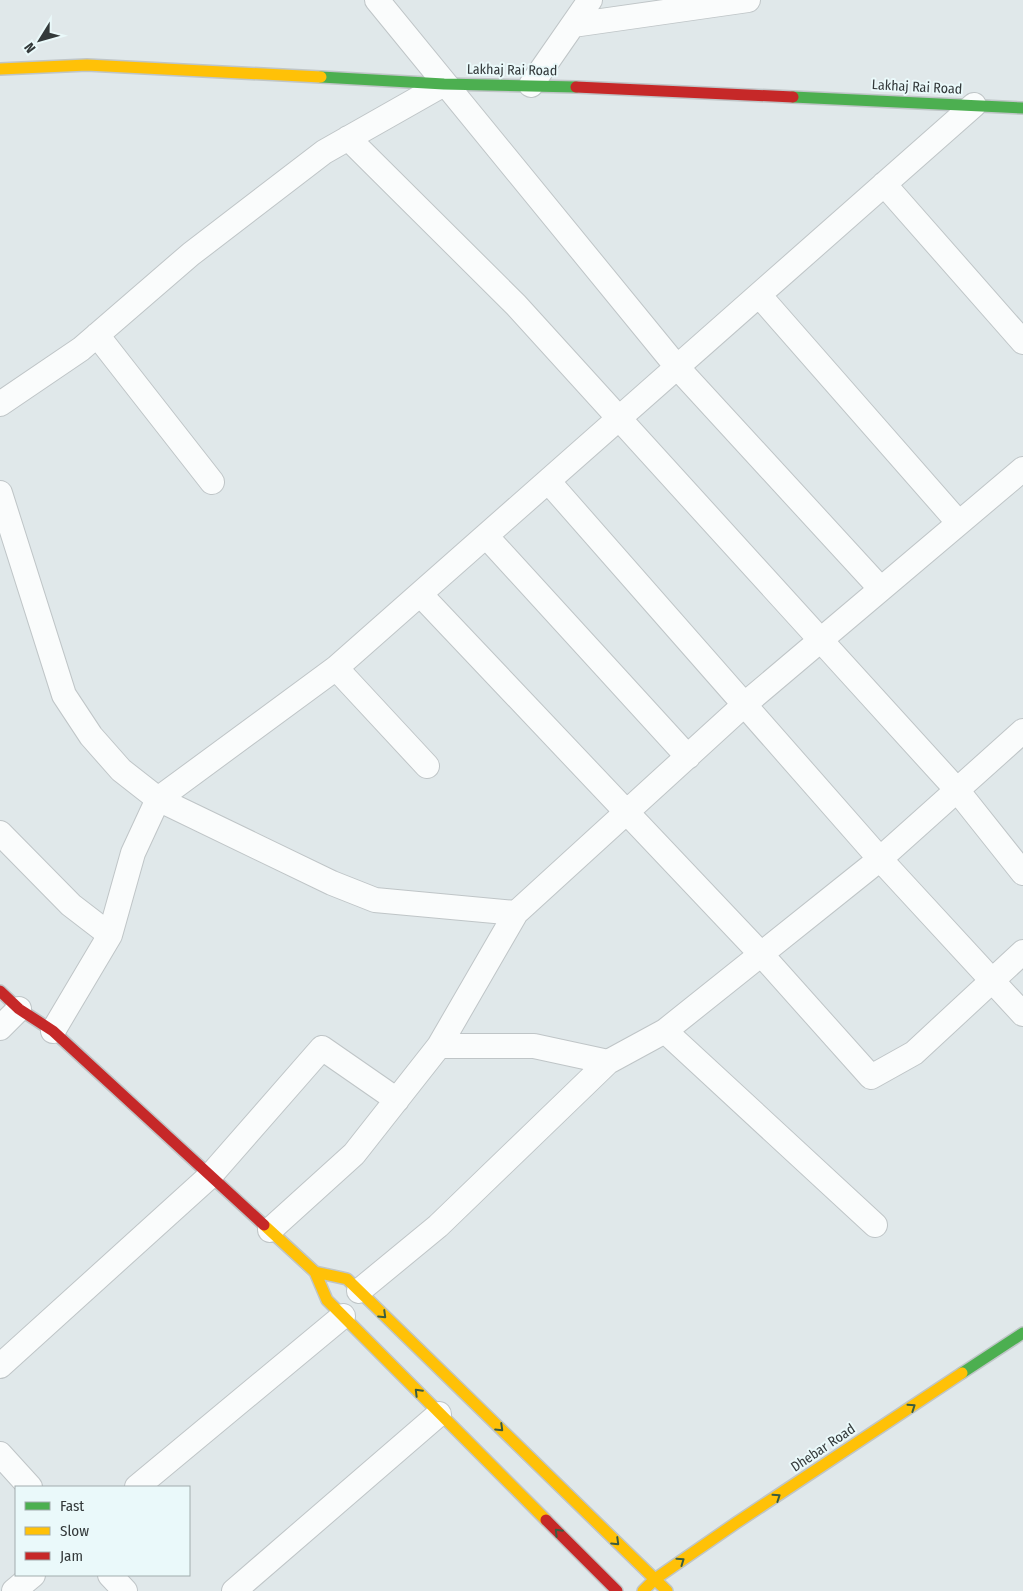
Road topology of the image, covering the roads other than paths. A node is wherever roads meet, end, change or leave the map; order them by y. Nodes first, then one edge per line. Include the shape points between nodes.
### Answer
1 (377, 0) edge
2 (590, 0) edge
3 (748, 0) edge
4 (573, 24) junction
5 (0, 69) edge
6 (444, 84) junction
7 (531, 84) junction
8 (974, 104) junction
9 (1019, 111) edge
10 (348, 138) junction
11 (884, 184) junction
12 (759, 295) junction
13 (97, 335) junction
14 (1023, 342) edge
15 (677, 367) junction
16 (0, 404) edge
17 (619, 418) junction
18 (1023, 469) edge
19 (548, 481) junction
20 (212, 482) dead end
21 (0, 493) edge
22 (958, 522) junction
23 (486, 536) junction
24 (880, 588) junction
25 (420, 594) junction
26 (819, 640) junction
27 (336, 668) junction
28 (744, 704) junction
29 (1023, 731) edge
30 (688, 757) junction
31 (427, 766) dead end
32 (957, 790) junction
33 (158, 798) junction
34 (627, 811) junction
35 (0, 833) edge
36 (880, 859) junction
37 (1023, 873) edge
38 (516, 913) junction
39 (110, 935) junction
40 (1023, 952) edge
41 (761, 954) junction
42 (992, 981) junction
43 (0, 991) edge
44 (19, 1009) junction
45 (1023, 1014) edge
46 (0, 1028) edge
47 (53, 1031) junction
48 (665, 1031) junction
49 (439, 1046) junction
50 (608, 1062) junction
51 (396, 1100) junction
52 (210, 1176) junction
53 (874, 1225) dead end
54 (270, 1230) junction
55 (315, 1272) junction
56 (359, 1291) junction
57 (343, 1316) junction
58 (1023, 1333) edge
59 (0, 1366) edge
60 (439, 1414) junction
61 (0, 1454) edge
62 (29, 1486) edge
63 (137, 1486) edge
64 (32, 1576) edge
65 (111, 1576) edge
66 (655, 1580) junction
67 (14, 1591) edge
68 (125, 1591) edge
69 (234, 1591) edge
70 (617, 1591) edge
71 (643, 1591) edge
72 (667, 1591) edge

1 - 6 street
2 - 4 street
3 - 4 street
4 - 7 street
5 - 6 street, Lakhaj Rai Road via 87,65
6 - 7 street, Lakhaj Rai Road
6 - 10 street
6 - 15 street
7 - 8 street, Lakhaj Rai Road
8 - 9 street, Lakhaj Rai Road
8 - 11 street
10 - 13 street via 324,152 191,254
10 - 17 street via 516,305
11 - 12 street
11 - 14 street
12 - 15 street
12 - 22 street
13 - 16 street
13 - 20 street
15 - 17 street
15 - 24 street
17 - 19 street
17 - 26 street
18 - 22 street
19 - 23 street
19 - 28 street
21 - 33 street via 64,695 91,736 115,763
22 - 24 street
23 - 25 street
23 - 30 street
24 - 26 street
25 - 27 street
25 - 34 street
26 - 28 street
26 - 32 street
27 - 31 street
27 - 33 street
28 - 30 street
28 - 36 street
29 - 32 street
30 - 34 street
32 - 36 street
32 - 37 street
33 - 38 street via 332,883 374,900
33 - 39 street via 133,854
34 - 38 street
34 - 41 street
35 - 39 street via 71,905
36 - 41 street
36 - 42 street
38 - 49 street
39 - 47 street
40 - 42 street
41 - 42 street via 872,1077 914,1053
41 - 48 street
42 - 45 street
43 - 44 street
44 - 46 street
44 - 47 street
47 - 52 street
48 - 50 street
48 - 53 street
49 - 50 street via 534,1046
49 - 51 street
50 - 56 street via 438,1226
51 - 52 street via 322,1048
51 - 54 street via 354,1154
52 - 54 street
52 - 59 street
54 - 55 street
55 - 56 street via 347,1279
55 - 57 street via 327,1300
56 -> 66 street
60 -> 57 street
57 - 63 street
66 -> 58 street, Dhebar Road
60 - 69 street
70 -> 60 street
61 - 62 street
64 - 67 street
65 - 68 street
66 - 71 street, Dhebar Road
66 - 72 street

